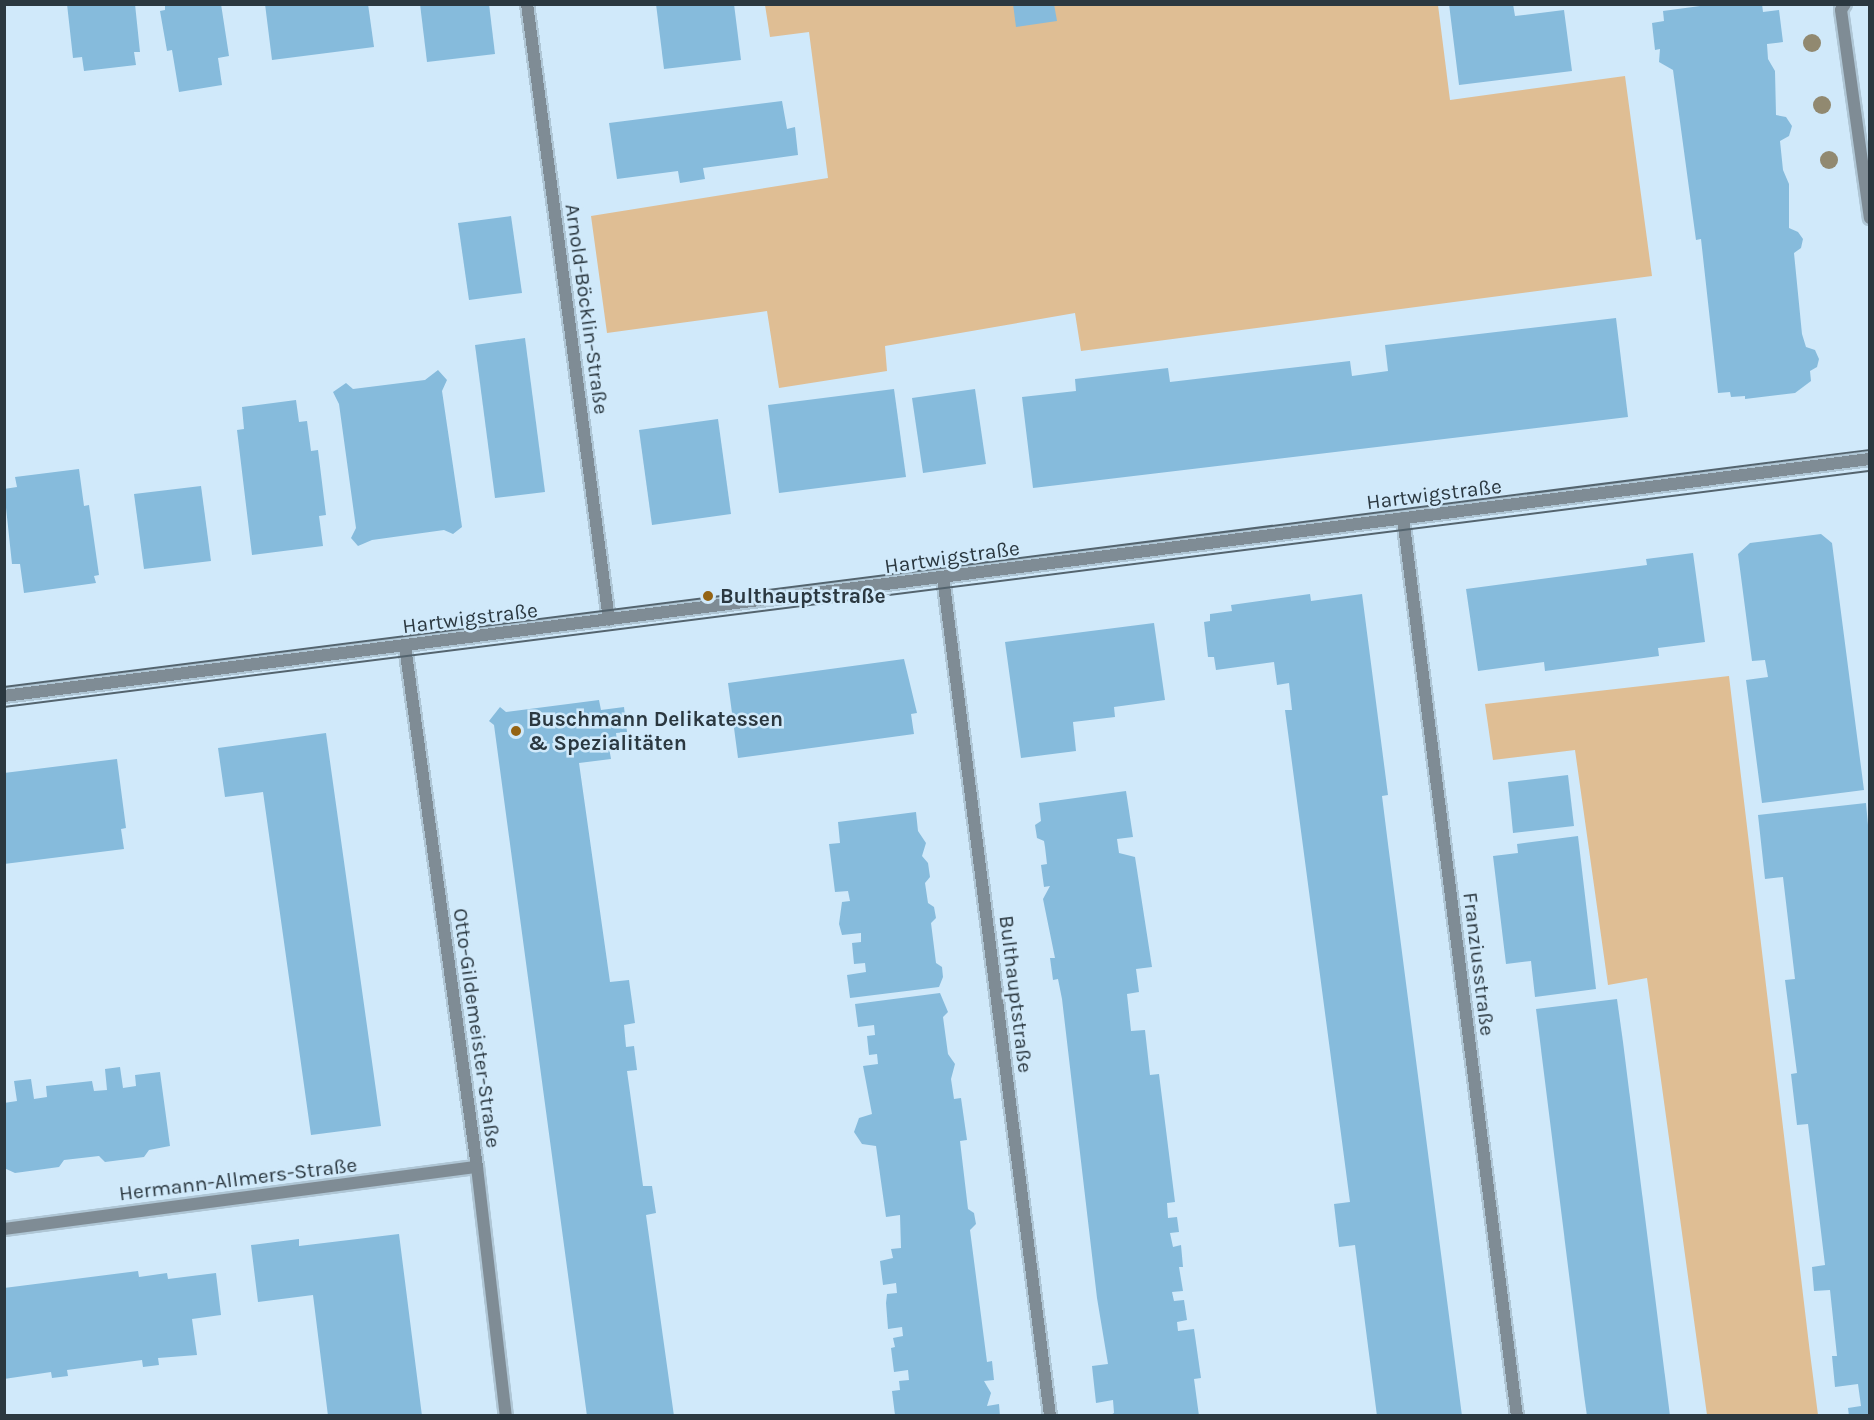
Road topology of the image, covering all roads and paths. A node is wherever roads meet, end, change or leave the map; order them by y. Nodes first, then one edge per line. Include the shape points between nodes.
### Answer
1 (527, 4) edge
2 (1843, 8) edge
3 (1869, 218) edge
4 (1869, 459) edge
5 (1403, 518) junction
6 (943, 577) junction
7 (609, 620) junction
8 (405, 646) junction
9 (4, 696) edge
10 (477, 1167) junction
11 (4, 1229) edge
12 (506, 1416) edge
13 (1050, 1416) edge
14 (1517, 1416) edge

1 - 7 street, Arnold-Böcklin-Straße
2 - 3 street
4 - 5 street, Hartwigstraße
5 - 6 street, Hartwigstraße
5 - 14 street, Franziusstraße
6 - 7 street, Hartwigstraße
6 - 13 street, Bulthauptstraße
7 - 8 street, Hartwigstraße
8 - 9 street, Hartwigstraße
8 - 10 street, Otto-Gildemeister-Straße
10 - 11 street, Hermann-Allmers-Straße
10 - 12 street, Otto-Gildemeister-Straße

